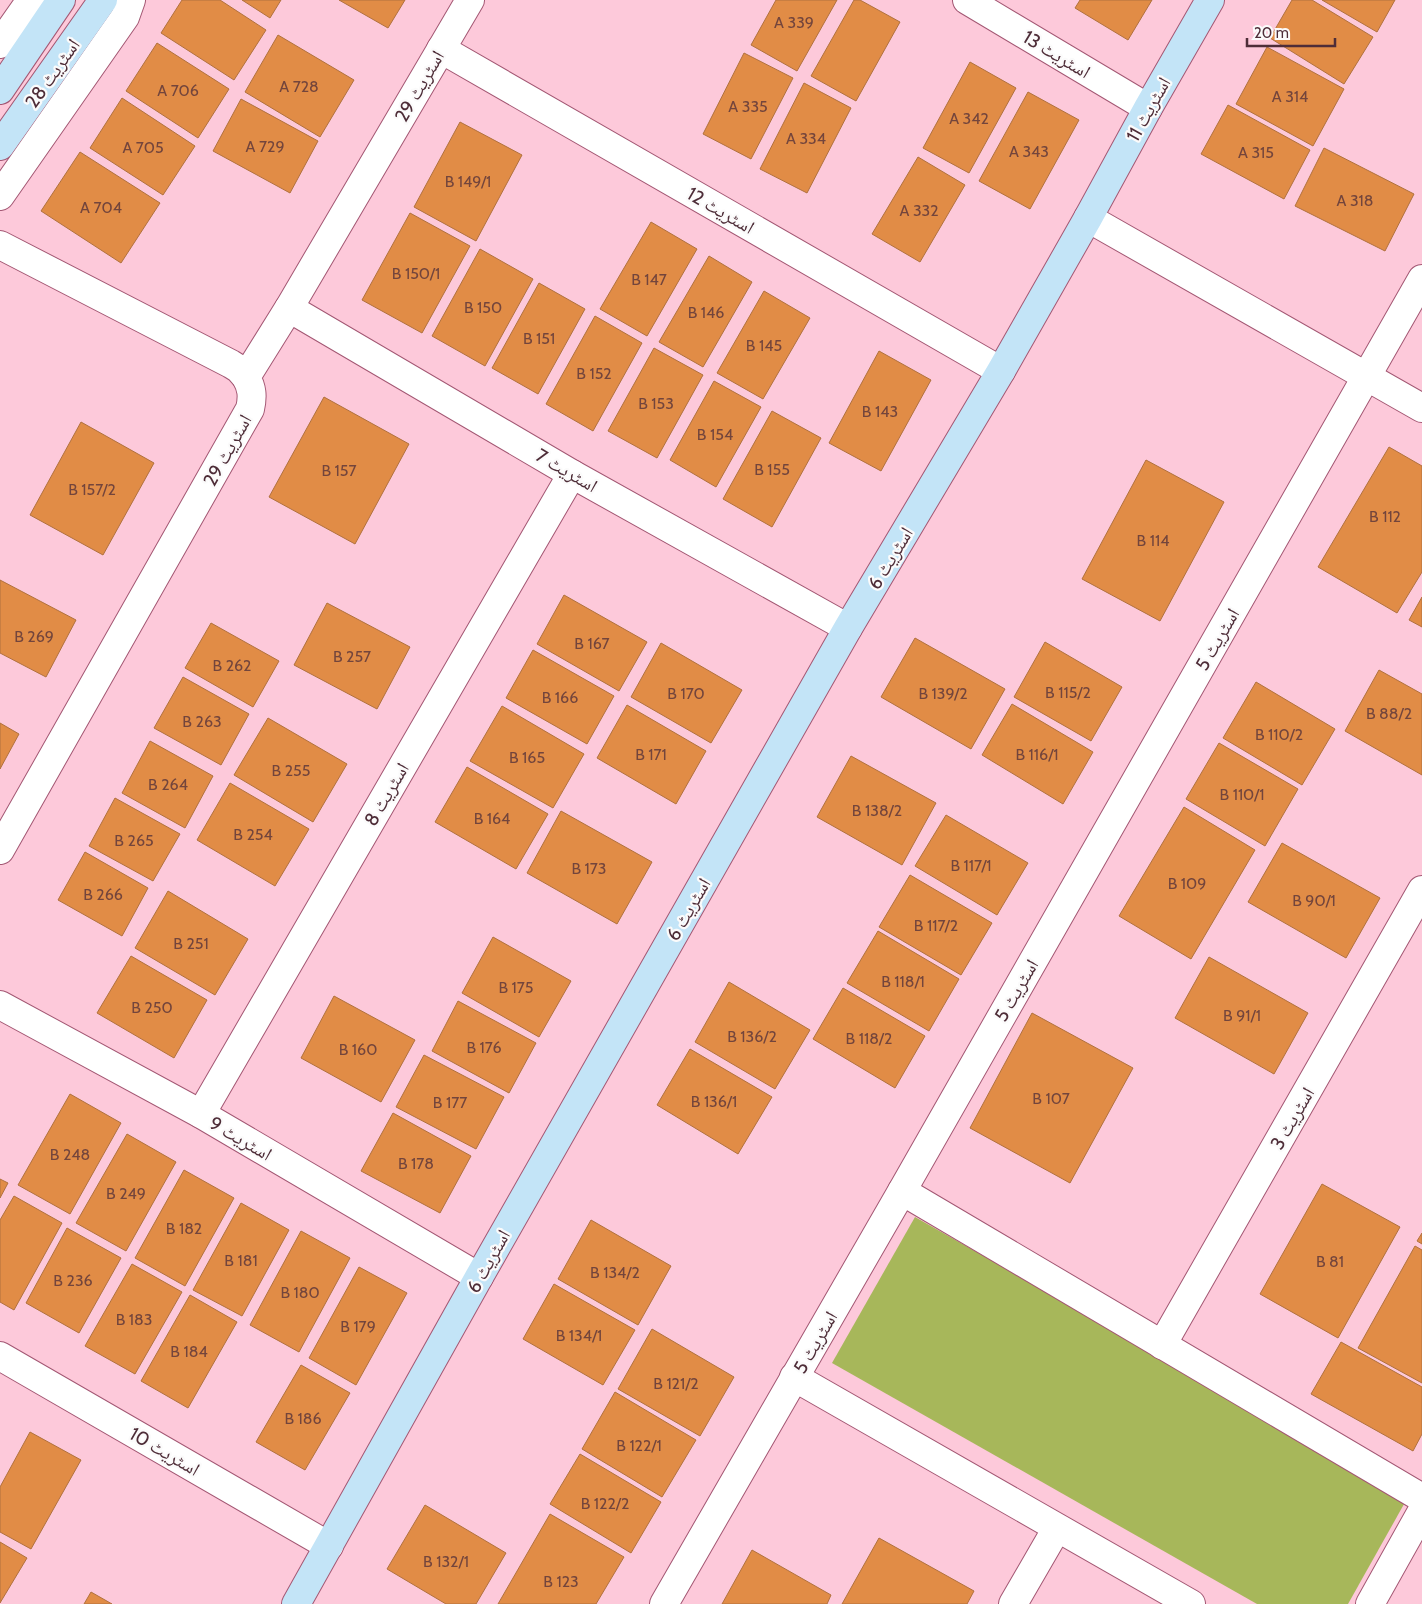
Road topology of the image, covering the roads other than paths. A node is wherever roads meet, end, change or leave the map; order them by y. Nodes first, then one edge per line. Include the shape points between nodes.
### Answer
1 (31, 0) edge
2 (61, 0) edge
3 (103, 0) edge
4 (131, 0) edge
5 (470, 0) edge
6 (967, 0) edge
7 (1210, 0) edge
8 (0, 44) edge
9 (441, 49) junction
10 (0, 90) edge
11 (1148, 108) junction
12 (0, 146) edge
13 (0, 196) edge
14 (1088, 218) junction
15 (0, 246) edge
16 (1422, 279) edge
17 (289, 308) junction
18 (1002, 371) junction
19 (1367, 376) junction
20 (246, 377) junction
21 (1422, 408) edge
22 (572, 474) junction
23 (848, 628) junction
24 (0, 850) edge
25 (1422, 890) edge
26 (0, 1005) edge
27 (200, 1114) junction
28 (902, 1191) junction
29 (479, 1277) junction
30 (1162, 1345) junction
31 (0, 1356) edge
32 (794, 1376) junction
33 (1422, 1498) edge
34 (1422, 1511) edge
35 (1057, 1528) junction
36 (329, 1546) junction
37 (296, 1604) edge
38 (664, 1604) edge
39 (1013, 1604) edge
40 (1191, 1604) edge
41 (1370, 1604) edge

1 - 8 street
2 - 10 street, اسٹریٹ 28
3 - 12 street, اسٹریٹ 28
4 - 13 street via 125,17
5 - 9 street, اسٹریٹ 29
6 - 11 street, اسٹریٹ 13
7 - 11 street, اسٹریٹ 11
9 - 17 street, اسٹریٹ 29
9 - 18 street, اسٹریٹ 12
11 - 14 street, اسٹریٹ 11
14 - 18 street, اسٹریٹ 6
14 - 19 street
15 - 20 street via 231,364
16 - 19 street
17 - 20 street, اسٹریٹ 29
17 - 22 street, اسٹریٹ 7
18 - 23 street, اسٹریٹ 6
19 - 21 street
19 - 28 street, اسٹریٹ 5
20 - 24 street, اسٹریٹ 29 via 253,395 250,409
22 - 23 street, اسٹریٹ 7
22 - 27 street, اسٹریٹ 8
23 - 29 street, اسٹریٹ 6
25 - 30 street, اسٹریٹ 3
26 - 27 street, اسٹریٹ 9
27 - 29 street, اسٹریٹ 9
28 - 30 street
28 - 32 street, اسٹریٹ 5
29 - 36 street, اسٹریٹ 6
30 - 33 street
31 - 36 street, اسٹریٹ 10
32 - 35 street
32 - 38 street, اسٹریٹ 5
34 - 41 street
35 - 39 street
35 - 40 street
36 - 37 street, اسٹریٹ 6

